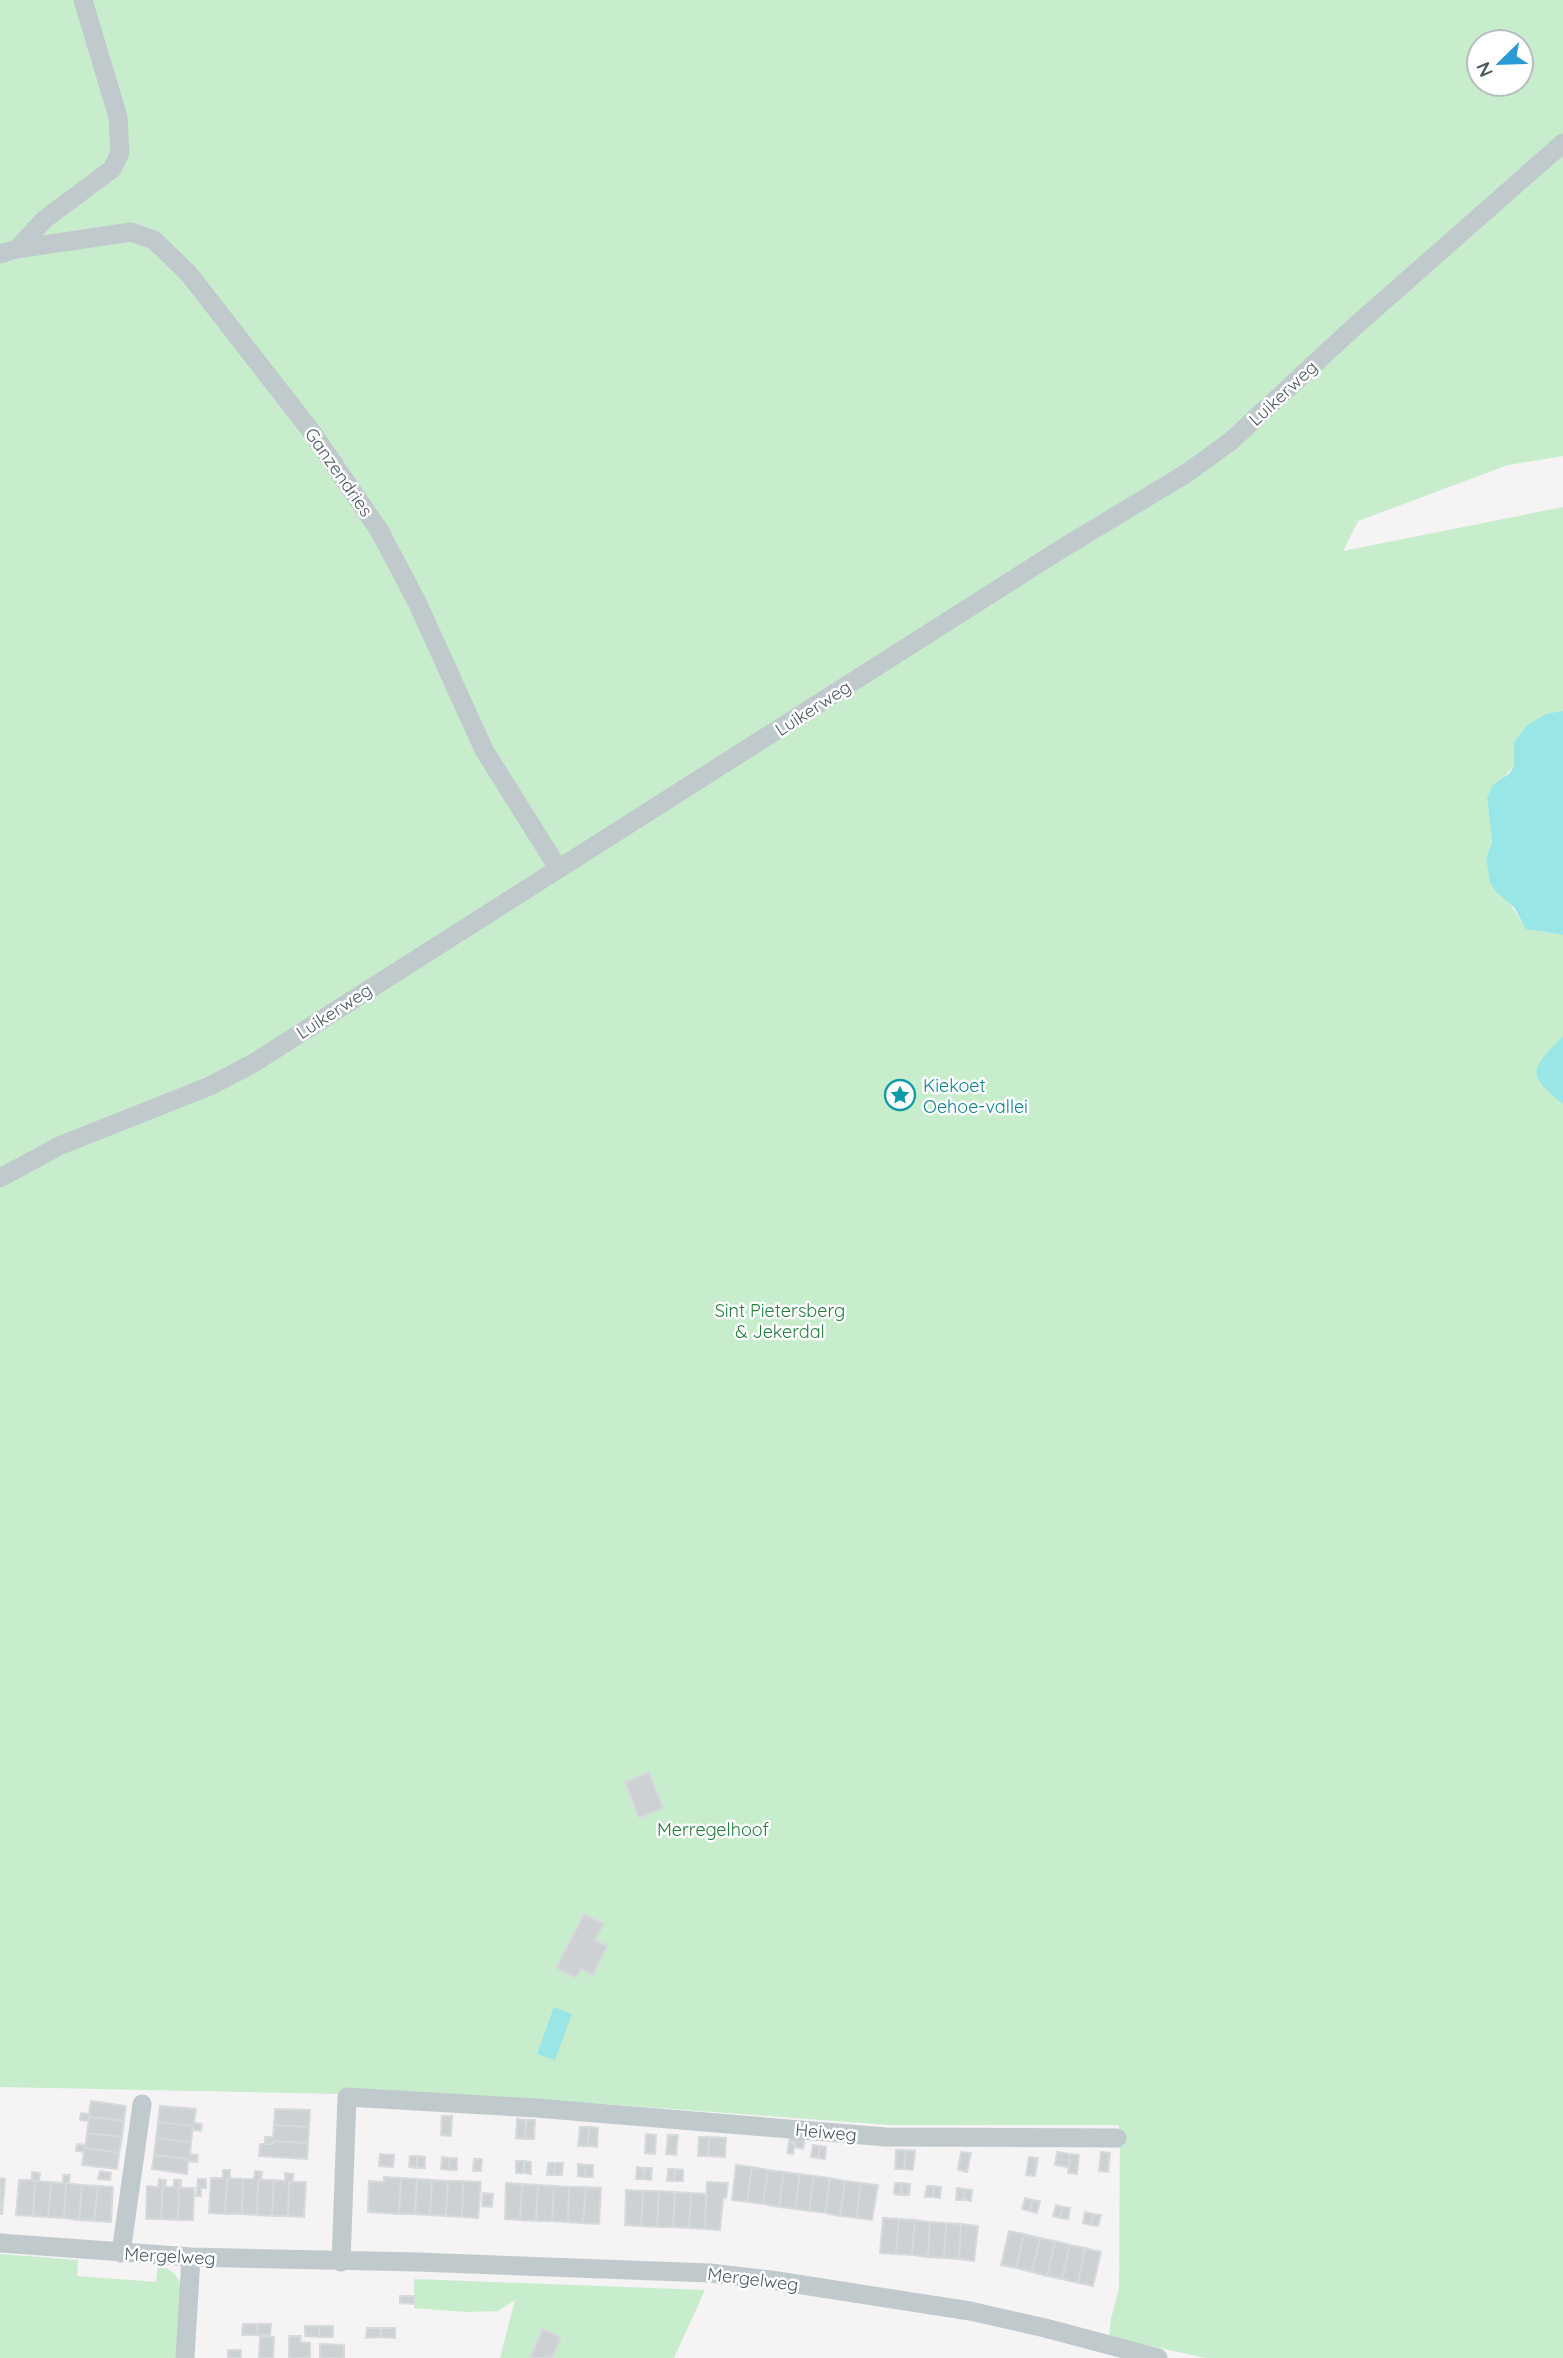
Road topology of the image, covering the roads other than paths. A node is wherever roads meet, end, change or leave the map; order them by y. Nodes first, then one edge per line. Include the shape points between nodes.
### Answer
1 (83, 0) edge
2 (1563, 143) edge
3 (9, 252) edge
4 (558, 868) junction
5 (0, 1178) edge
6 (142, 2104) dead end
7 (1117, 2138) dead end
8 (0, 2243) edge
9 (121, 2253) junction
10 (191, 2258) junction
11 (341, 2262) junction
12 (185, 2358) edge
13 (1158, 2358) edge

1 - 3 street via 118,117 120,153 111,169
2 - 4 street, Luikerweg via 1231,441 1187,473
3 - 4 street, Ganzendries via 131,232 154,240 189,274 311,431 379,530 484,750
4 - 5 street, Luikerweg via 252,1064 210,1086 59,1146
6 - 9 street
7 - 11 street, Heiweg via 886,2137 541,2101 347,2098
8 - 9 street, Mergelweg
9 - 10 street, Mergelweg
10 - 11 street, Mergelweg
10 - 12 street
11 - 13 street, Mergelweg via 580,2267 749,2277 970,2311

